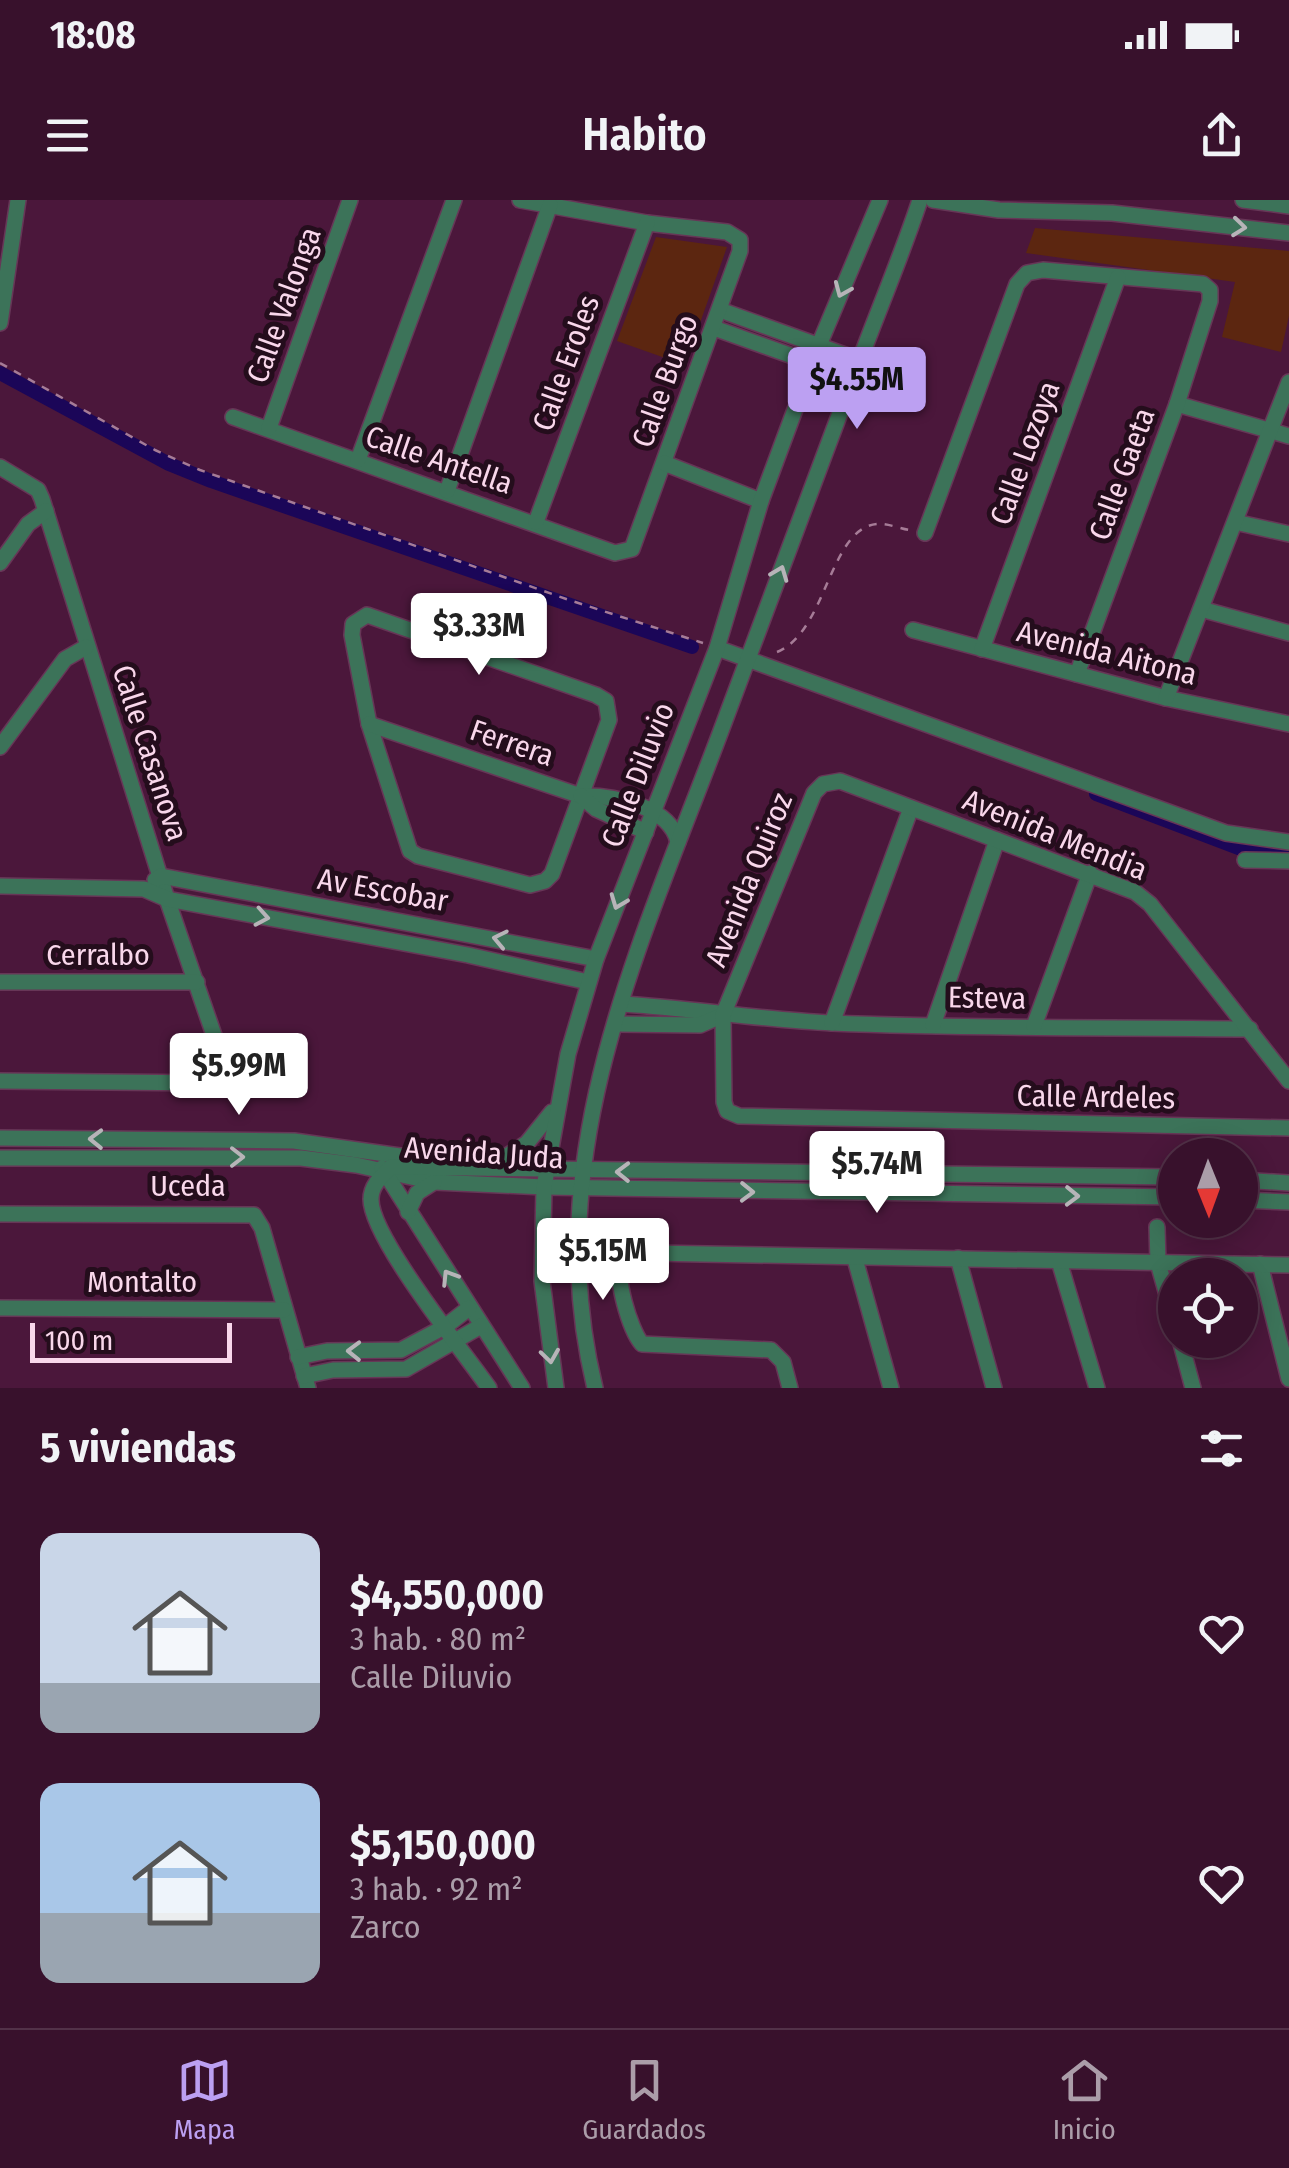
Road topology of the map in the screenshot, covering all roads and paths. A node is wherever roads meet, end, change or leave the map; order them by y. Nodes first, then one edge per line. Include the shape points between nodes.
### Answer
1 (18, 200) edge
2 (350, 200) edge
3 (454, 200) edge
4 (520, 200) edge
5 (880, 200) edge
6 (1243, 200) edge
7 (920, 201) edge
8 (1175, 203) dead end
9 (550, 206) junction
10 (1289, 206) edge
11 (1181, 221) junction
12 (647, 223) junction
13 (1289, 232) edge
14 (1118, 277) junction
15 (720, 310) junction
16 (0, 322) edge
17 (714, 328) junction
18 (819, 344) junction
19 (859, 360) junction
20 (0, 363) edge
21 (812, 363) junction
22 (1289, 382) edge
23 (1177, 404) junction
24 (233, 417) dead end
25 (269, 428) junction
26 (1271, 432) junction
27 (1289, 436) edge
28 (358, 460) junction
29 (664, 463) junction
30 (0, 467) edge
31 (446, 492) junction
32 (762, 501) junction
33 (46, 510) junction
34 (536, 522) junction
35 (1236, 522) junction
36 (925, 533) joint
37 (1289, 534) edge
38 (626, 552) joint
39 (0, 563) edge
40 (1201, 609) junction
41 (912, 630) dead end
42 (1289, 633) edge
43 (86, 646) junction
44 (717, 648) junction
45 (982, 649) junction
46 (774, 654) dead end
47 (748, 658) junction
48 (1077, 674) junction
49 (1166, 698) junction
50 (369, 724) junction
51 (1289, 724) edge
52 (0, 747) edge
53 (840, 781) joint
54 (581, 796) junction
55 (911, 808) junction
56 (654, 814) junction
57 (646, 832) junction
58 (997, 840) junction
59 (678, 842) junction
60 (1289, 842) edge
61 (1245, 860) dead end
62 (1289, 861) edge
63 (1090, 873) junction
64 (161, 876) junction
65 (0, 886) edge
66 (144, 889) junction
67 (166, 900) junction
68 (340, 910) junction
69 (342, 932) junction
70 (596, 959) junction
71 (0, 982) edge
72 (197, 982) junction
73 (588, 982) junction
74 (621, 1004) junction
75 (723, 1016) junction
76 (832, 1023) junction
77 (616, 1024) junction
78 (933, 1025) junction
79 (1034, 1026) junction
80 (1250, 1029) junction
81 (0, 1081) edge
82 (1289, 1082) edge
83 (557, 1104) junction
84 (1289, 1128) edge
85 (0, 1138) edge
86 (294, 1141) junction
87 (0, 1158) edge
88 (356, 1165) junction
89 (479, 1169) junction
90 (385, 1173) junction
91 (1158, 1177) edge
92 (545, 1179) junction
93 (580, 1180) junction
94 (1258, 1181) edge
95 (434, 1182) junction
96 (1289, 1183) edge
97 (1158, 1197) edge
98 (370, 1201) junction
99 (1258, 1201) edge
100 (1289, 1202) edge
101 (408, 1212) junction
102 (0, 1214) edge
103 (1157, 1227) dead end
104 (855, 1258) junction
105 (958, 1258) junction
106 (1059, 1261) junction
107 (1158, 1263) joint
108 (1260, 1264) joint
109 (1289, 1265) edge
110 (0, 1308) edge
111 (469, 1308) junction
112 (284, 1310) junction
113 (446, 1326) junction
114 (481, 1326) junction
115 (457, 1342) junction
116 (298, 1358) junction
117 (1185, 1358) edge
118 (1289, 1379) edge
119 (306, 1382) edge
120 (887, 1387) edge
121 (489, 1388) edge
122 (522, 1388) edge
123 (556, 1388) edge
124 (595, 1388) edge
125 (790, 1388) edge
126 (994, 1388) edge
127 (1098, 1388) edge
128 (1194, 1388) edge

1 - 16 street
2 - 25 street, Calle Valonga
3 - 28 street
4 - 9 street
5 -> 18 street, Calle Diluvio
6 - 10 street
7 - 11 street
7 - 19 street, Calle Diluvio
8 - 11 street
9 - 12 street
9 - 31 street
11 -> 13 street
12 - 15 street, Calle Burgo via 738,236 741,245
12 - 34 street, Calle Eroles
14 - 23 street, Calle Gaeta via 1210,290
14 - 36 street via 1026,272
14 - 45 street, Calle Lozoya
15 - 17 street, Calle Burgo
15 - 18 street
17 - 21 street
17 - 29 street, Calle Burgo
18 - 19 street
18 - 21 street, Calle Diluvio
47 -> 19 street, Calle Diluvio
20 - 44 path via 200,470
21 - 32 street, Calle Diluvio
22 - 26 street
23 - 26 street
23 - 48 street, Calle Gaeta
24 - 25 street, Calle Antella
25 - 28 street, Calle Antella
26 - 27 street
26 - 35 street
28 - 31 street, Calle Antella
29 - 32 street
29 - 38 street, Calle Burgo via 636,545
30 - 33 street, Calle Casanova via 38,490
31 - 34 street, Calle Antella
32 - 44 street, Calle Diluvio
33 - 39 street
33 - 43 street, Calle Casanova
34 - 38 street, Calle Antella
35 - 37 street
35 - 40 street
36 - 46 path via 876,524 856,532 808,626
40 - 42 street
40 - 49 street
41 - 45 street, Avenida Aitona
43 - 52 street via 65,659
43 - 64 street, Calle Casanova
44 - 47 street
44 - 56 street, Calle Diluvio
45 - 48 street, Avenida Aitona
47 - 59 street, Calle Diluvio
47 - 60 street via 1226,833
48 - 49 street, Avenida Aitona
49 - 51 street, Avenida Aitona
50 - 54 street, Ferrera
50 - 54 street via 408,847 418,856 530,884 544,881
50 - 54 street via 352,635 367,615 596,695 608,706 610,720
53 - 55 street, Avenida Mendia
53 - 75 street, Avenida Quiroz via 814,793
54 - 56 street, Ferrera via 614,798
54 - 57 street, Ferrera
55 - 58 street, Avenida Mendia
55 - 76 street
56 - 57 street, Calle Diluvio
56 - 59 street via 672,823
57 -> 70 street, Calle Diluvio
58 - 63 street, Avenida Mendia
58 - 78 street
59 - 74 street, Calle Diluvio
61 - 62 street
63 - 79 street
63 - 80 street, Avenida Mendia via 1150,904
64 - 66 street
64 - 67 street, Calle Casanova
64 - 68 street, Av Escobar
65 - 66 street
66 - 67 street
67 -> 69 street
67 - 72 street, Calle Casanova
68 - 69 street
70 -> 68 street, Av Escobar
69 - 73 street
70 - 73 street, Calle Diluvio
71 - 72 street, Cerralbo
72 - 81 street, Calle Casanova via 224,1062 214,1083
73 - 83 street, Calle Diluvio
74 - 75 street, Esteva
74 - 77 street, Calle Diluvio
75 - 76 street, Esteva
75 - 77 street, Esteva via 700,1025
75 - 84 street, Calle Ardeles via 725,1107 739,1116
76 - 78 street, Esteva
77 - 93 street, Calle Diluvio via 600,1068
78 - 79 street, Esteva
79 - 80 street, Esteva
80 - 82 street, Avenida Mendia
83 - 89 street via 528,1143
83 - 92 street, Calle Diluvio
86 -> 85 street, Avenida Juda
86 - 89 street, Avenida Juda
86 - 90 street, Avenida Juda via 375,1160
87 -> 88 street, Avenida Juda via 271,1157
88 - 90 street, Avenida Juda
88 - 98 street
89 - 90 street, Avenida Juda via 407,1165
89 - 92 street, Avenida Juda
90 - 95 street, Avenida Juda
90 - 98 street, Avenida Juda
90 - 101 street, Avenida Juda
91 -> 93 street
92 - 93 street, Avenida Juda
92 - 95 street, Avenida Juda
92 -> 123 street, Calle Diluvio via 542,1281
93 -> 97 street
93 - 124 street, Calle Diluvio via 577,1286
94 - 96 street
95 - 101 street
98 - 113 street via 383,1240
99 - 100 street
111 -> 101 street, Avenida Juda
102 - 112 street, Uceda via 254,1215
103 - 107 street
104 - 105 street
104 - 120 street
104 - 125 street via 628,1255 618,1263 642,1344 771,1350 783,1362
105 - 106 street
105 - 126 street
106 - 107 street
106 - 127 street
108 - 109 street
108 - 118 street
110 - 112 street, Montalto
111 - 113 street
111 - 114 street, Avenida Juda
112 - 116 street, Uceda
113 - 115 street
113 -> 116 street via 401,1350
114 - 115 street
114 - 122 street, Avenida Juda
115 - 119 street via 406,1368 333,1370
115 - 121 street
116 - 119 street, Uceda
117 - 128 street

